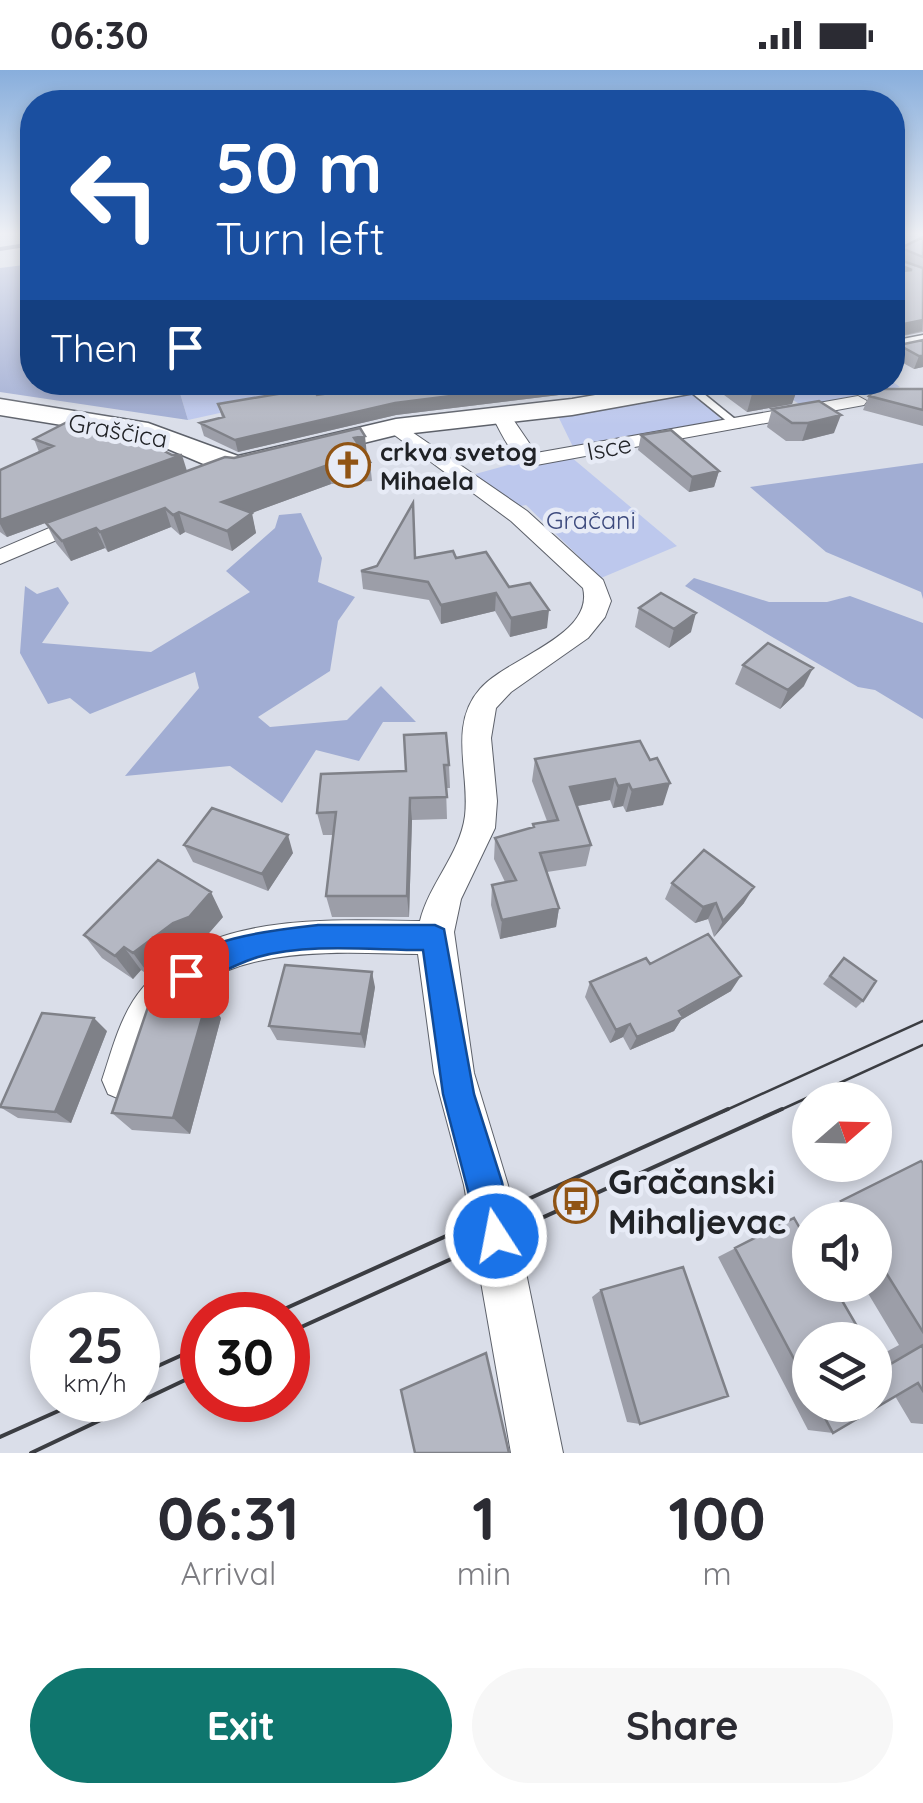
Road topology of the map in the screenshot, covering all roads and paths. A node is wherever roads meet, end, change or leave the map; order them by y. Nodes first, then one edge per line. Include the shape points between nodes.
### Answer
1 (639, 395) edge
2 (712, 395) edge
3 (858, 401) dead end
4 (0, 407) edge
5 (502, 416) junction
6 (736, 424) junction
7 (396, 427) junction
8 (232, 464) junction
9 (202, 477) edge
10 (111, 510) edge
11 (0, 556) edge
12 (435, 938) junction
13 (122, 1080) edge
14 (537, 1453) edge

1 - 5 street, Isce
2 - 6 lane
3 - 6 street, Isce
4 - 8 street, Graščica via 148,431
5 - 6 street, Isce via 532,460
5 - 7 street, Isce
7 - 8 street, Isce
7 - 12 street via 519,516 600,598 598,611 576,634 496,689 481,708 480,826 448,889
8 - 9 street
10 - 11 street
12 - 13 street via 290,939 208,962 151,1008
12 - 14 street via 458,1094 485,1182

